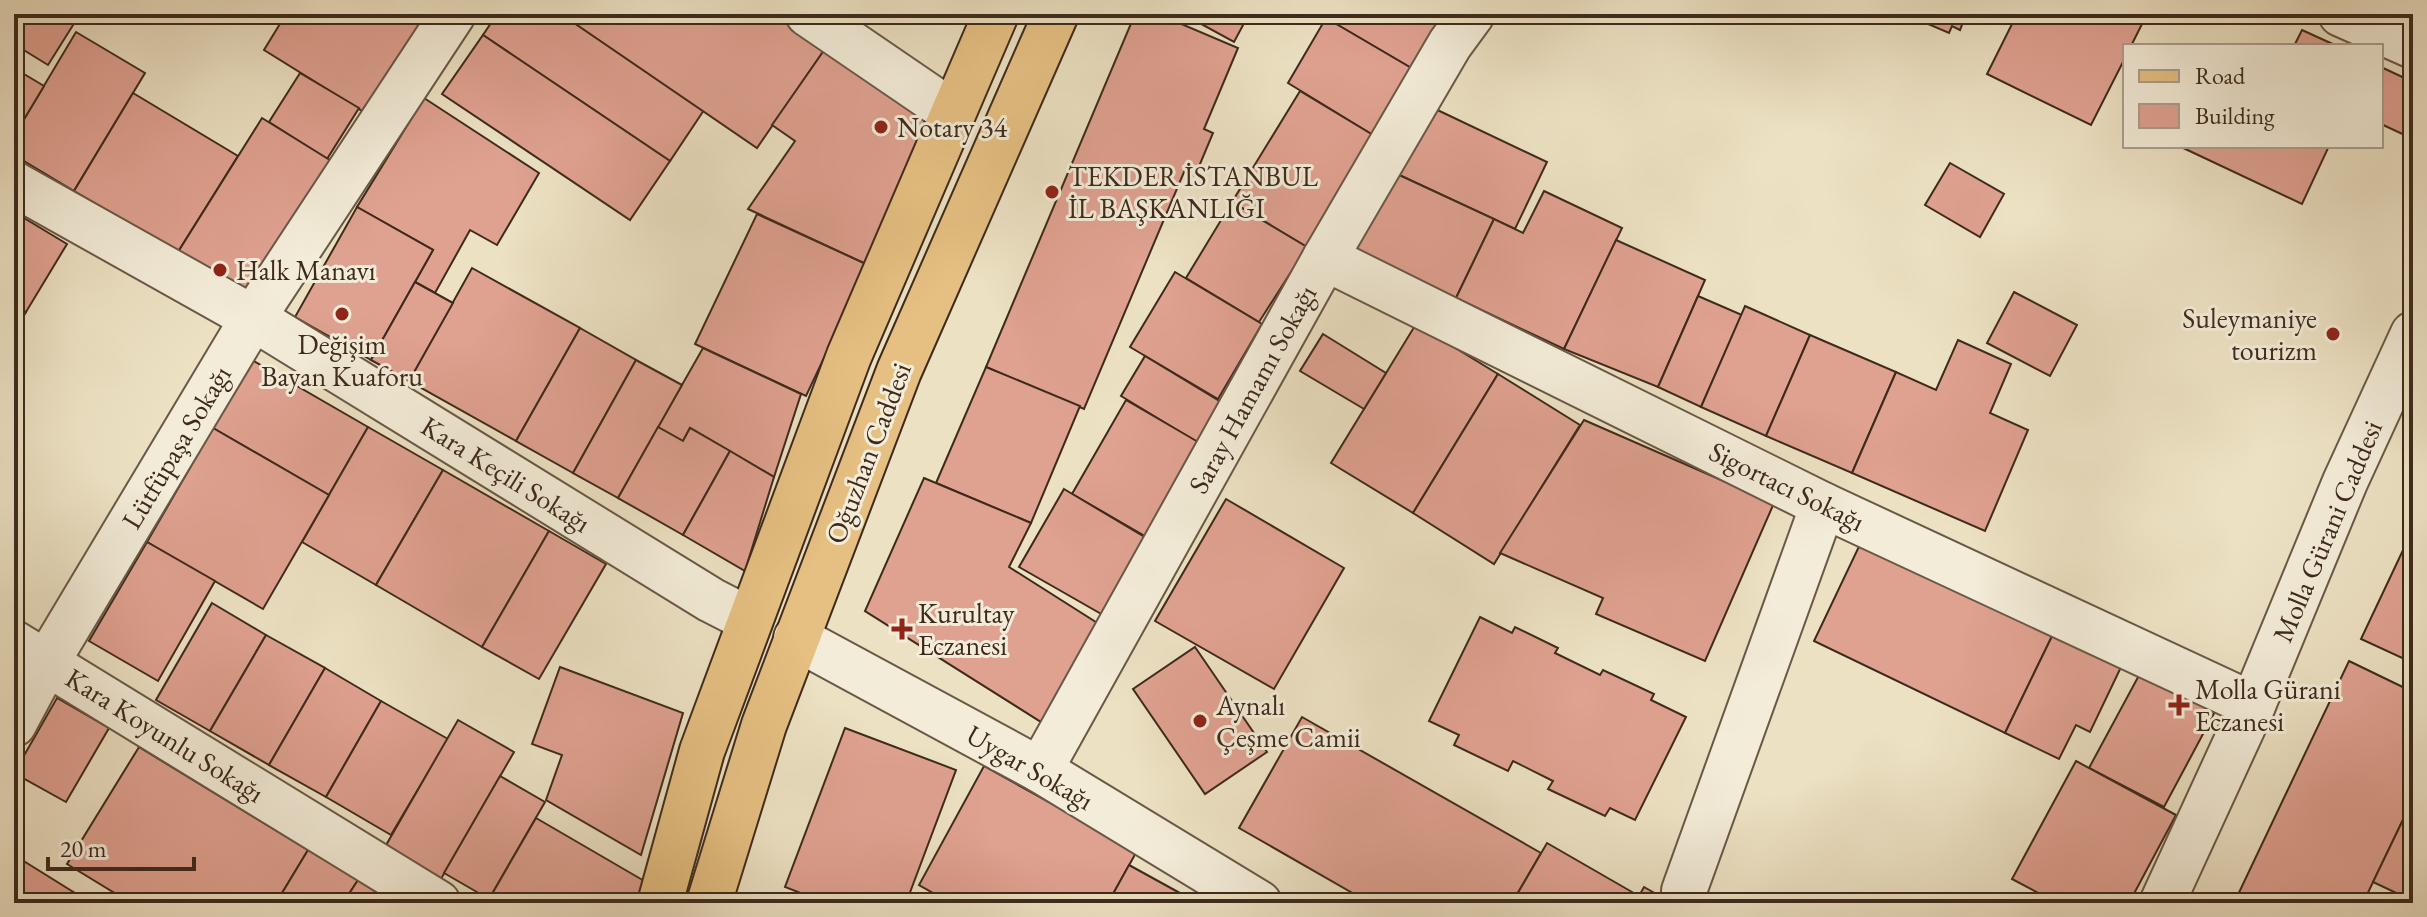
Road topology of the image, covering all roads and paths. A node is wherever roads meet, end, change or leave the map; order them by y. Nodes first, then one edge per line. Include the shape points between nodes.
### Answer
1 (453, 14) edge
2 (808, 14) edge
3 (996, 14) edge
4 (1056, 14) edge
5 (1472, 14) edge
6 (2341, 14) edge
7 (2413, 46) edge
8 (953, 113) junction
9 (1003, 135) junction
10 (14, 184) edge
11 (1325, 258) junction
12 (253, 318) junction
13 (2409, 358) edge
14 (1823, 505) junction
15 (750, 620) junction
16 (796, 638) junction
17 (30, 653) edge
18 (2253, 705) junction
19 (14, 724) edge
20 (1040, 770) junction
21 (1684, 891) dead end
22 (438, 903) edge
23 (660, 903) edge
24 (709, 903) edge
25 (1259, 903) edge
26 (2162, 903) edge

1 - 12 street, Lütfüpaşa Sokağı
2 - 8 street
3 - 8 main road, Oğuzhan Caddesi
4 - 9 main road, Oğuzhan Caddesi
5 - 11 street, Saray Hamamı Sokağı
6 - 7 street
8 - 9 main road
8 - 15 main road, Oğuzhan Caddesi via 854,342
9 - 16 main road, Oğuzhan Caddesi via 899,371
10 - 12 street, Kara Keçili Sokağı
11 - 14 street, Sigortacı Sokağı
11 - 20 street, Saray Hamamı Sokağı
12 - 15 street, Kara Keçili Sokağı
12 - 17 street, Lütfüpaşa Sokağı
13 - 18 street, Molla Gürani Caddesi via 2345,482
14 - 18 street, Sigortacı Sokağı
14 - 21 street
15 - 16 main road
15 - 23 main road, Oğuzhan Caddesi via 702,751
16 - 20 street, Uygar Sokağı
16 - 24 main road, Oğuzhan Caddesi
17 - 19 street, Lütfüpaşa Sokağı
17 - 22 street, Kara Koyunlu Sokağı
18 - 26 street, Molla Gürani Caddesi
20 - 25 street, Uygar Sokağı

